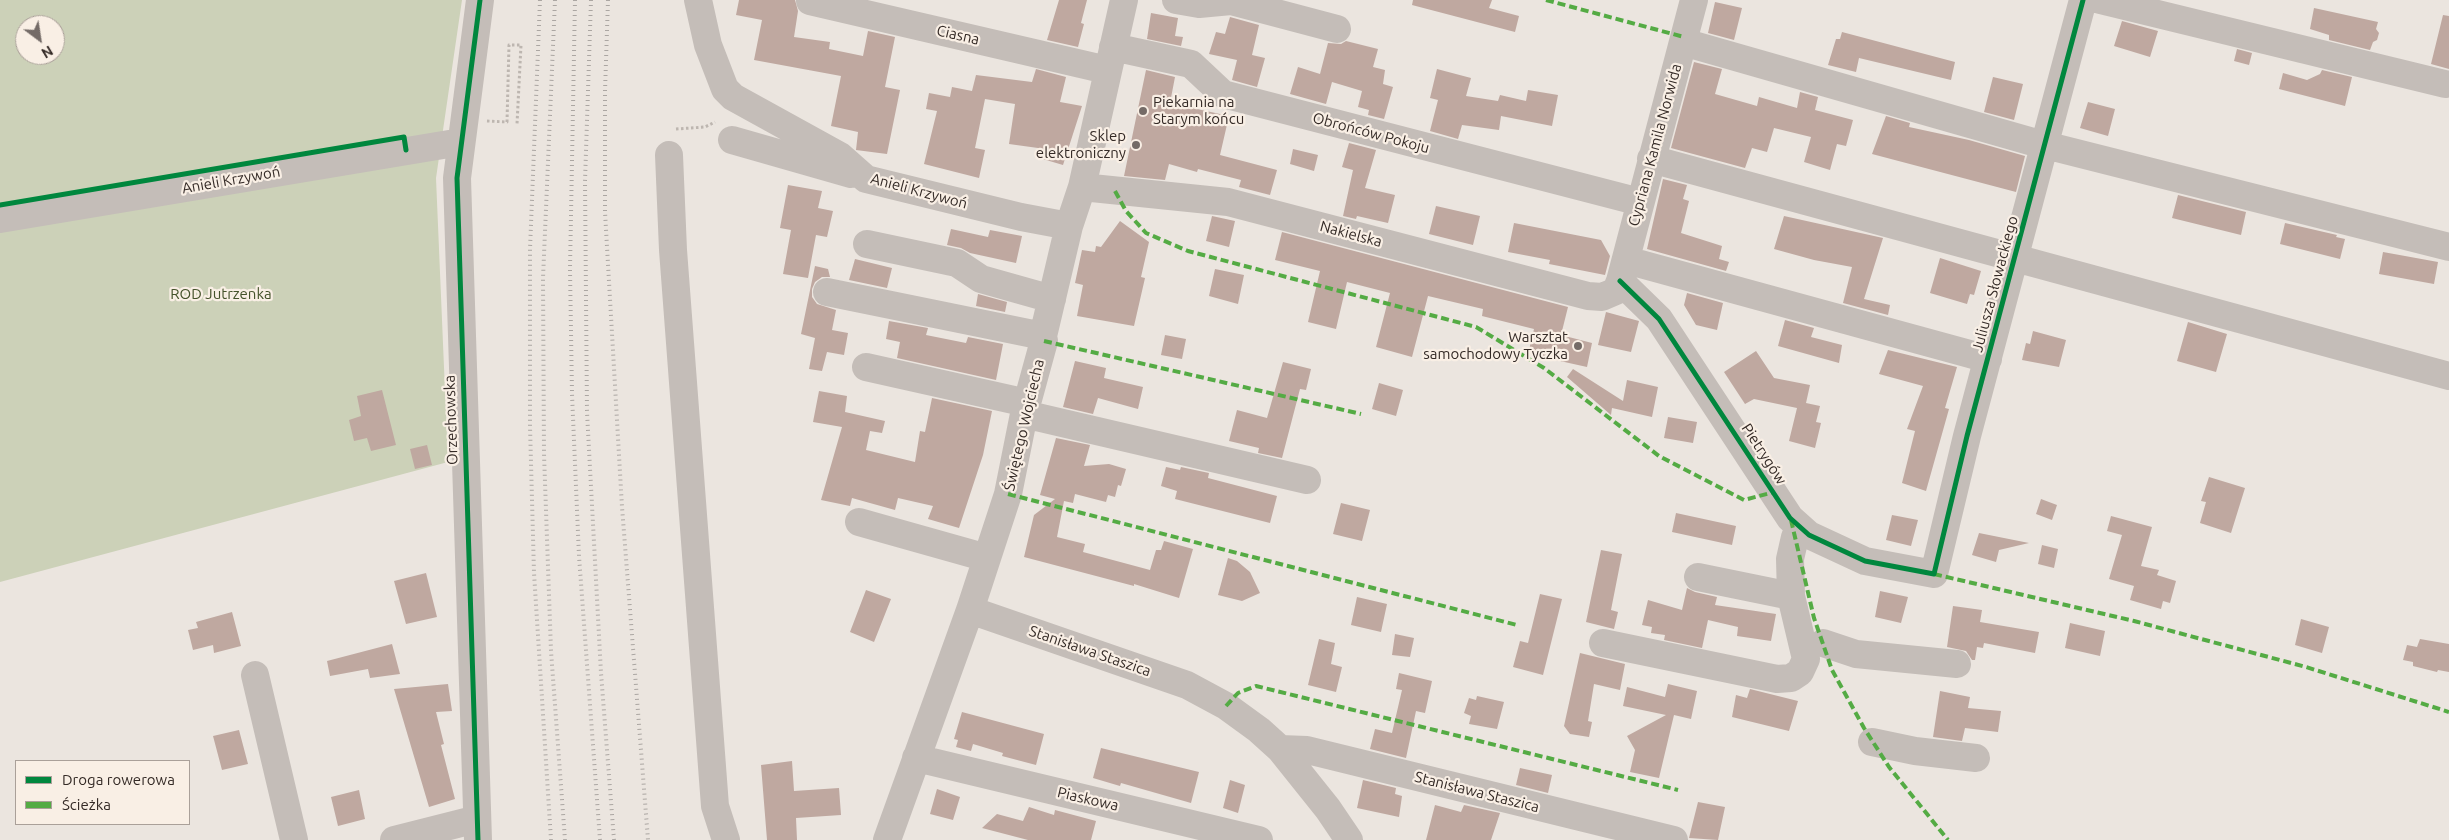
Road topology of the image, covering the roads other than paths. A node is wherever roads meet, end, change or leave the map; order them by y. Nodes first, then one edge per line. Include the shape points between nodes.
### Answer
1 (480, 0) edge
2 (698, 0) edge
3 (1124, 0) edge
4 (1176, 0) edge
5 (1694, 0) edge
6 (2082, 0) edge
7 (2100, 0) edge
8 (810, 1) dead end
9 (1336, 29) dead end
10 (1683, 42) junction
11 (1110, 59) junction
12 (2446, 84) dead end
13 (463, 131) junction
14 (732, 140) dead end
15 (673, 142) road end
16 (2045, 144) junction
17 (1651, 159) junction
18 (866, 179) junction
19 (1082, 187) junction
20 (1640, 202) junction
21 (0, 219) edge
22 (1069, 226) junction
23 (867, 244) dead end
24 (2449, 247) edge
25 (2015, 256) junction
26 (1620, 277) junction
27 (827, 292) dead end
28 (1052, 299) junction
29 (1043, 336) junction
30 (1988, 359) junction
31 (866, 367) dead end
32 (2449, 376) edge
33 (1025, 409) junction
34 (1307, 480) dead end
35 (859, 522) dead end
36 (1795, 537) dead end
37 (987, 558) junction
38 (1934, 574) joint
39 (1698, 577) dead end
40 (1791, 596) junction
41 (970, 610) junction
42 (1823, 643) dead end
43 (1603, 644) dead end
44 (1957, 664) dead end
45 (256, 675) dead end
46 (1872, 742) dead end
47 (1280, 749) junction
48 (916, 758) junction
49 (1976, 758) dead end
50 (478, 829) edge
51 (294, 840) edge
52 (394, 840) edge
53 (726, 840) edge
54 (887, 840) edge
55 (1259, 840) edge
56 (1349, 840) edge
57 (1674, 840) edge

1 - 13 street, Orzechowska
2 - 18 street, Anieli Krzywoń via 714,63 725,89 840,156
3 - 11 street, Świętego Wojciecha
4 - 9 street via 1199,4 1231,1
5 - 10 street, Cypriana Kamila Norwida
6 - 16 street, Juliusza Słowackiego
7 - 12 street
8 - 11 street, Ciasna
10 - 16 street
10 - 17 street, Cypriana Kamila Norwida
11 - 19 street, Świętego Wojciecha
11 - 20 street, Obrońców Pokoju via 1191,64 1223,94
13 - 21 street, Anieli Krzywoń
13 - 50 street, Orzechowska via 457,178 457,238
14 - 18 street
15 - 53 street via 673,250 715,806
16 - 24 street
16 - 25 street, Juliusza Słowackiego
17 - 20 street, Cypriana Kamila Norwida
17 - 25 street
18 - 22 street, Anieli Krzywoń
19 - 22 street, Świętego Wojciecha
19 - 26 street, Nakielska via 1228,202 1588,296 1602,297
20 - 26 street, Cypriana Kamila Norwida
22 - 28 street, Świętego Wojciecha
23 - 28 street via 957,263 981,279
25 - 30 street, Juliusza Słowackiego
25 - 32 street
26 - 30 street
26 - 38 street, Pietrygów via 1659,319 1790,518 1809,536 1866,560
27 - 29 street
28 - 29 street, Świętego Wojciecha
29 - 33 street, Świętego Wojciecha
30 - 38 street, Juliusza Słowackiego
31 - 33 street
33 - 34 street
33 - 37 street, Świętego Wojciecha via 1008,494
35 - 37 street
36 - 40 street via 1790,559
37 - 41 street, Świętego Wojciecha
39 - 40 street
40 - 43 street via 1806,659 1800,672 1791,678 1778,679
41 - 47 street, Stanisława Staszica via 1186,685 1226,706
41 - 48 street, Świętego Wojciecha
42 - 44 street via 1856,654
45 - 51 street
46 - 49 street
47 - 56 street, Stanisława Staszica
47 - 57 street, Stanisława Staszica via 1307,750
48 - 54 street, Świętego Wojciecha
48 - 55 street, Piaskowa
50 - 52 street

